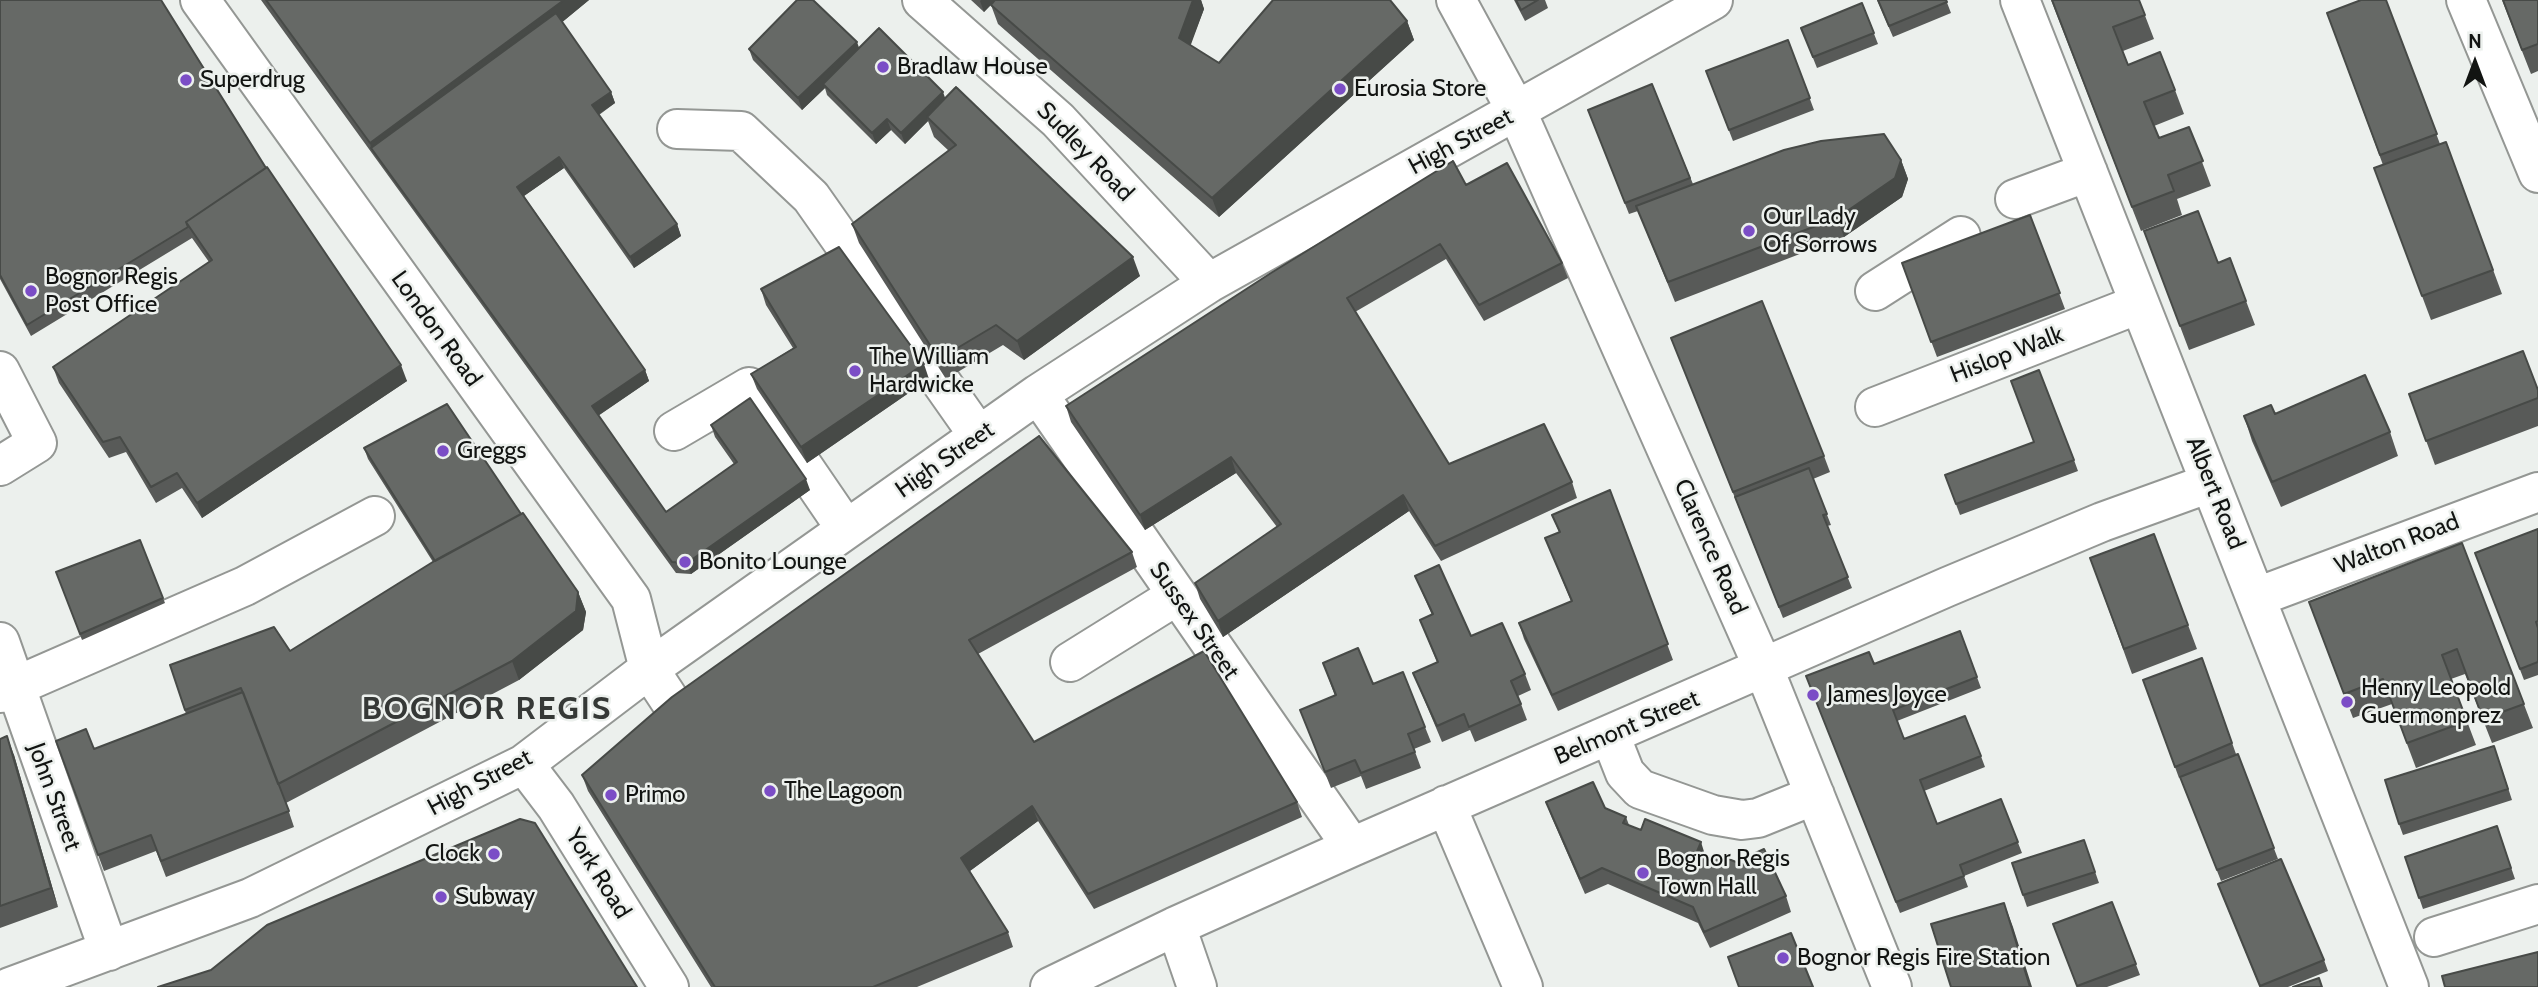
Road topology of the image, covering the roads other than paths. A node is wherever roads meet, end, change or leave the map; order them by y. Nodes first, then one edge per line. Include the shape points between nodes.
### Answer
1 (200, 0) edge
2 (922, 0) edge
3 (1456, 0) edge
4 (1713, 0) edge
5 (2020, 0) edge
6 (2466, 0) edge
7 (1517, 112) junction
8 (677, 129) dead end
9 (2088, 172) junction
10 (2538, 173) edge
11 (2015, 199) dead end
12 (1961, 236) dead end
13 (1209, 283) junction
14 (1875, 291) dead end
15 (2139, 304) junction
16 (0, 371) edge
17 (1038, 394) junction
18 (1875, 407) dead end
19 (674, 431) dead end
20 (979, 436) junction
21 (0, 466) edge
22 (2210, 483) junction
23 (2538, 492) edge
24 (375, 516) dead end
25 (846, 529) junction
26 (1176, 596) junction
27 (2257, 597) junction
28 (0, 642) edge
29 (1070, 662) dead end
30 (1764, 669) junction
31 (649, 670) junction
32 (7, 691) edge
33 (678, 713) edge
34 (1610, 735) junction
35 (524, 764) junction
36 (1815, 795) junction
37 (1446, 805) junction
38 (1353, 847) junction
39 (2538, 904) edge
40 (1176, 926) junction
41 (2434, 937) dead end
42 (109, 951) junction
43 (10, 987) edge
44 (669, 987) edge
45 (1050, 987) edge
46 (1197, 987) edge
47 (1523, 987) edge
48 (1892, 987) edge
49 (2409, 987) edge

1 - 31 street, London Road via 631,599
2 - 13 street, Sudley Road via 1058,120
3 - 7 street, Clarence Road
4 - 7 street, High Street
5 - 9 street, Albert Road
6 - 10 street
7 - 13 street, High Street via 1371,189
7 - 30 street, Clarence Road
8 - 20 street via 741,131 811,197
9 - 11 street
9 - 15 street, Albert Road
12 - 14 street
13 - 17 street, High Street
15 - 18 street, Hislop Walk
15 - 22 street, Albert Road
16 - 21 street via 37,443
17 - 20 street, High Street
17 - 26 street, Sussex Street
19 - 25 street via 749,387
20 - 25 street, High Street
22 - 27 street, Albert Road
22 - 30 street, Belmont Street via 2076,533
23 - 27 street, Walton Road
24 - 32 street via 245,586
25 - 31 street, High Street
26 - 29 street
26 - 38 street, Sussex Street
27 - 49 street, Albert Road
28 - 32 street, John Street
30 - 34 street, Belmont Street
30 - 36 street, Clarence Road
31 - 33 street, London Road
31 - 35 street, High Street
32 - 42 street, John Street
34 - 36 street via 1625,773 1640,789 1713,815 1758,818
34 - 37 street, Belmont Street
35 - 42 street, High Street via 250,898
35 - 44 street, York Road via 556,806
36 - 48 street, Clarence Road
37 - 38 street, Belmont Street
37 - 47 street
38 - 40 street, Belmont Street
39 - 41 street
40 - 45 street, Belmont Street
40 - 46 street
42 - 43 street, High Street

